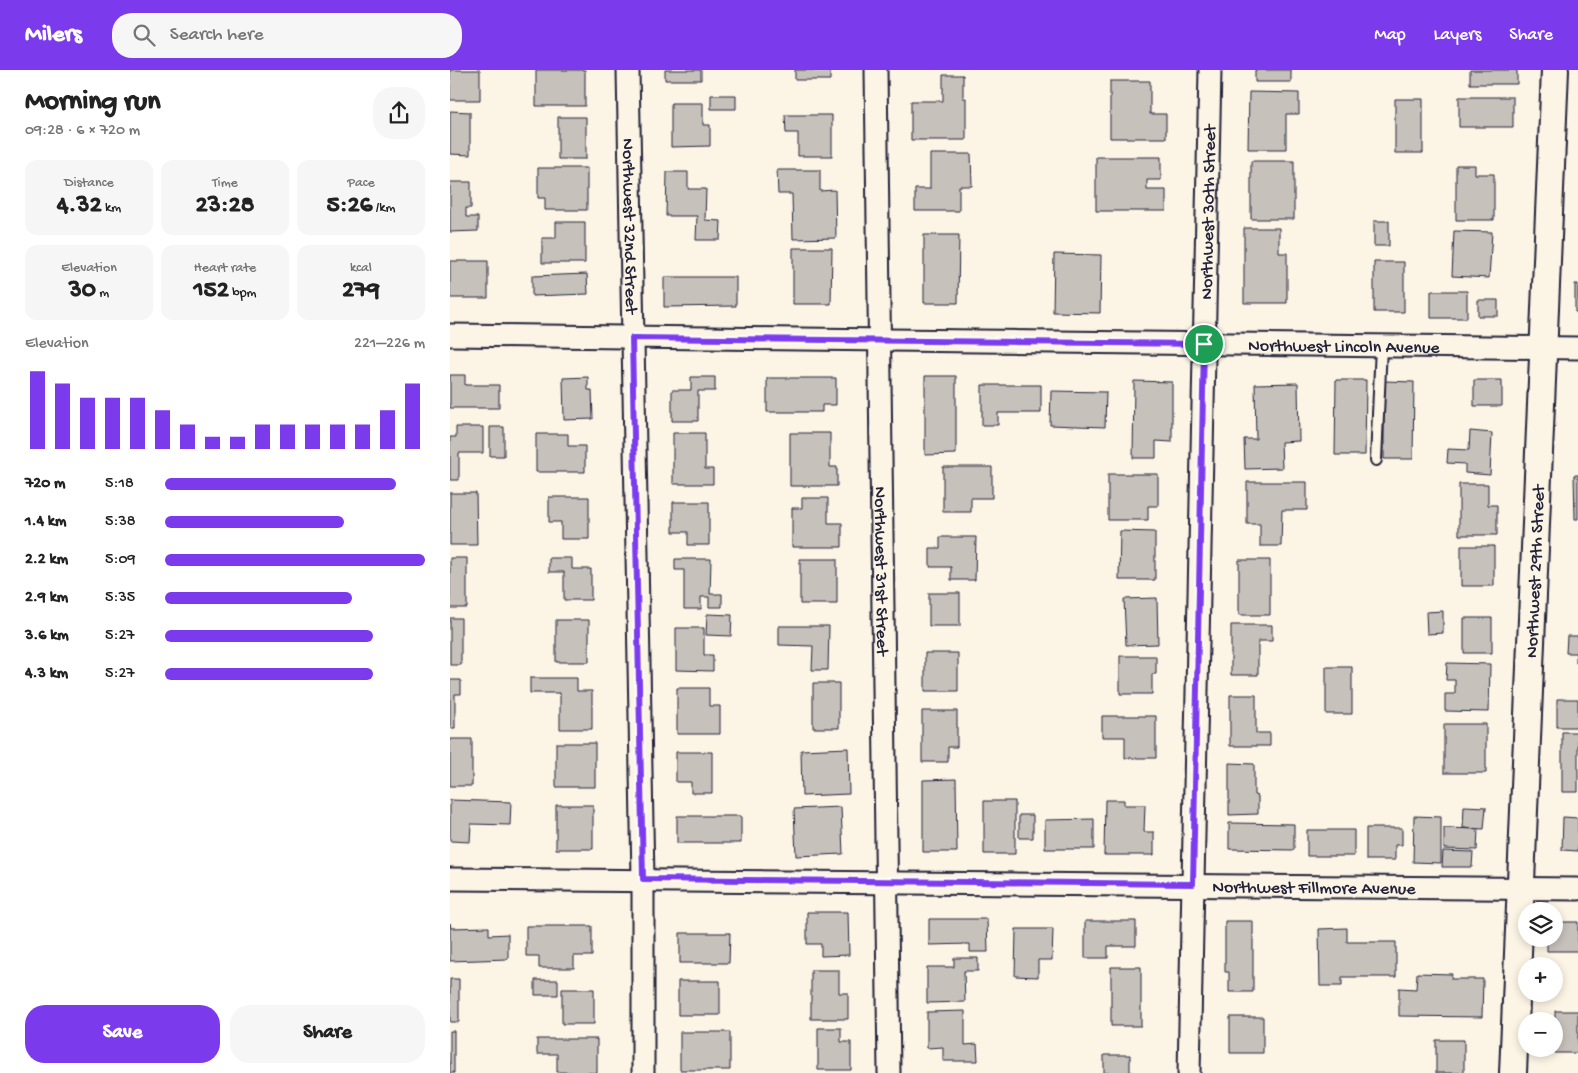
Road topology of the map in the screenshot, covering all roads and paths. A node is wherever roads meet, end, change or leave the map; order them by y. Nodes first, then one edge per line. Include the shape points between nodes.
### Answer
1 (628, 70) edge
2 (876, 70) edge
3 (1210, 70) edge
4 (1555, 70) edge
5 (450, 335) edge
6 (632, 338) junction
7 (880, 339) junction
8 (1204, 344) junction
9 (1381, 346) junction
10 (1544, 348) junction
11 (1578, 348) edge
12 (1376, 460) dead end
13 (450, 879) edge
14 (643, 879) junction
15 (887, 883) junction
16 (1193, 884) junction
17 (1521, 888) junction
18 (1578, 889) edge
19 (643, 1073) edge
20 (889, 1073) edge
21 (1189, 1073) edge
22 (1513, 1073) edge

1 - 6 street, Northwest 32nd Street
2 - 7 street, Northwest 31st Street
3 - 8 street, Northwest 30th Street
4 - 10 street, Northwest 29th Street
5 - 6 street, Northwest Lincoln Avenue
6 - 7 street, Northwest Lincoln Avenue
6 - 14 street, Northwest 32nd Street
7 - 8 street, Northwest Lincoln Avenue
7 - 15 street, Northwest 31st Street
8 - 9 street, Northwest Lincoln Avenue
8 - 16 street, Northwest 30th Street
9 - 10 street, Northwest Lincoln Avenue
9 - 12 lane
10 - 11 street, Northwest Lincoln Avenue
10 - 17 street, Northwest 29th Street
13 - 14 street, Northwest Fillmore Avenue
14 - 15 street, Northwest Fillmore Avenue
14 - 19 street, Northwest 32nd Street
15 - 16 street, Northwest Fillmore Avenue
15 - 20 street, Northwest 31st Street
16 - 17 street, Northwest Fillmore Avenue
16 - 21 street, Northwest 30th Street
17 - 18 street, Northwest Fillmore Avenue
17 - 22 street, Northwest 29th Street

